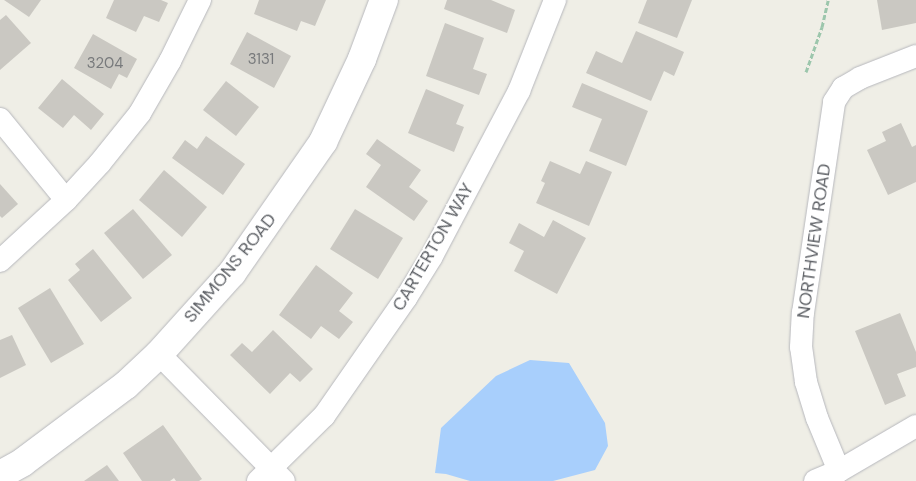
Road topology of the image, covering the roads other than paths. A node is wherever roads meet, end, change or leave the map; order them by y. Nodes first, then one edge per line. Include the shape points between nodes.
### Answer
1 (200, 0) edge
2 (384, 0) edge
3 (555, 0) edge
4 (916, 56) edge
5 (0, 119) edge
6 (66, 200) junction
7 (0, 261) edge
8 (159, 354) junction
9 (916, 426) edge
10 (839, 471) junction
11 (0, 475) edge
12 (271, 477) edge
13 (815, 481) edge

1 - 6 street via 140,113
2 - 8 street, SIMMONS ROAD via 362,59 323,142 232,273
3 - 12 street, CARTERTON WAY via 519,91 432,256 324,416
4 - 10 street, NORTHVIEW ROAD via 860,78 843,88 834,102 803,313 802,347 806,382
5 - 6 street
6 - 7 street
8 - 11 street, SIMMONS ROAD via 126,385 23,462
8 - 12 street
9 - 10 street
10 - 13 street

